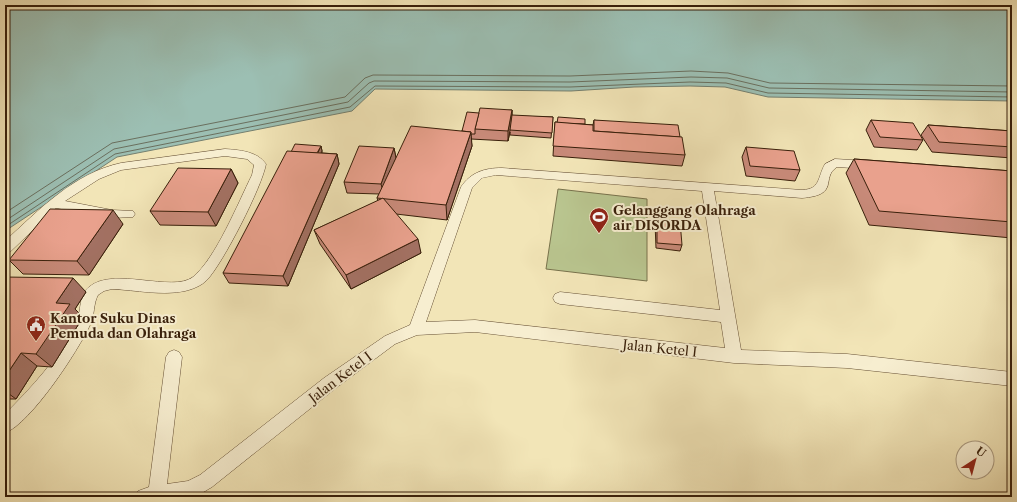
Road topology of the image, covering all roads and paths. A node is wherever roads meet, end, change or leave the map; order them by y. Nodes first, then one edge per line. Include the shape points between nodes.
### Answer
1 (878, 165) edge
2 (707, 187) junction
3 (54, 203) junction
4 (130, 214) dead end
5 (5, 250) edge
6 (560, 298) dead end
7 (728, 317) junction
8 (416, 329) junction
9 (734, 356) junction
10 (174, 357) dead end
11 (1012, 380) edge
12 (5, 425) edge
13 (150, 496) edge

1 - 2 lane via 835,163 829,167 821,188 815,193
2 - 7 lane
2 - 8 lane via 489,171 479,174 467,187
3 - 4 lane via 112,214
3 - 5 lane
3 - 12 lane via 93,178 120,167 227,152 254,158 260,164 258,175 216,257 198,282 174,288 105,284 93,290 85,321 63,358 33,398
6 - 7 lane
7 - 9 lane
8 - 9 lane, Jalan Ketel I via 474,326
8 - 13 lane, Jalan Ketel I via 390,340 330,383 206,481 190,490
9 - 11 lane, Jalan Ketel I via 847,361
10 - 13 lane

